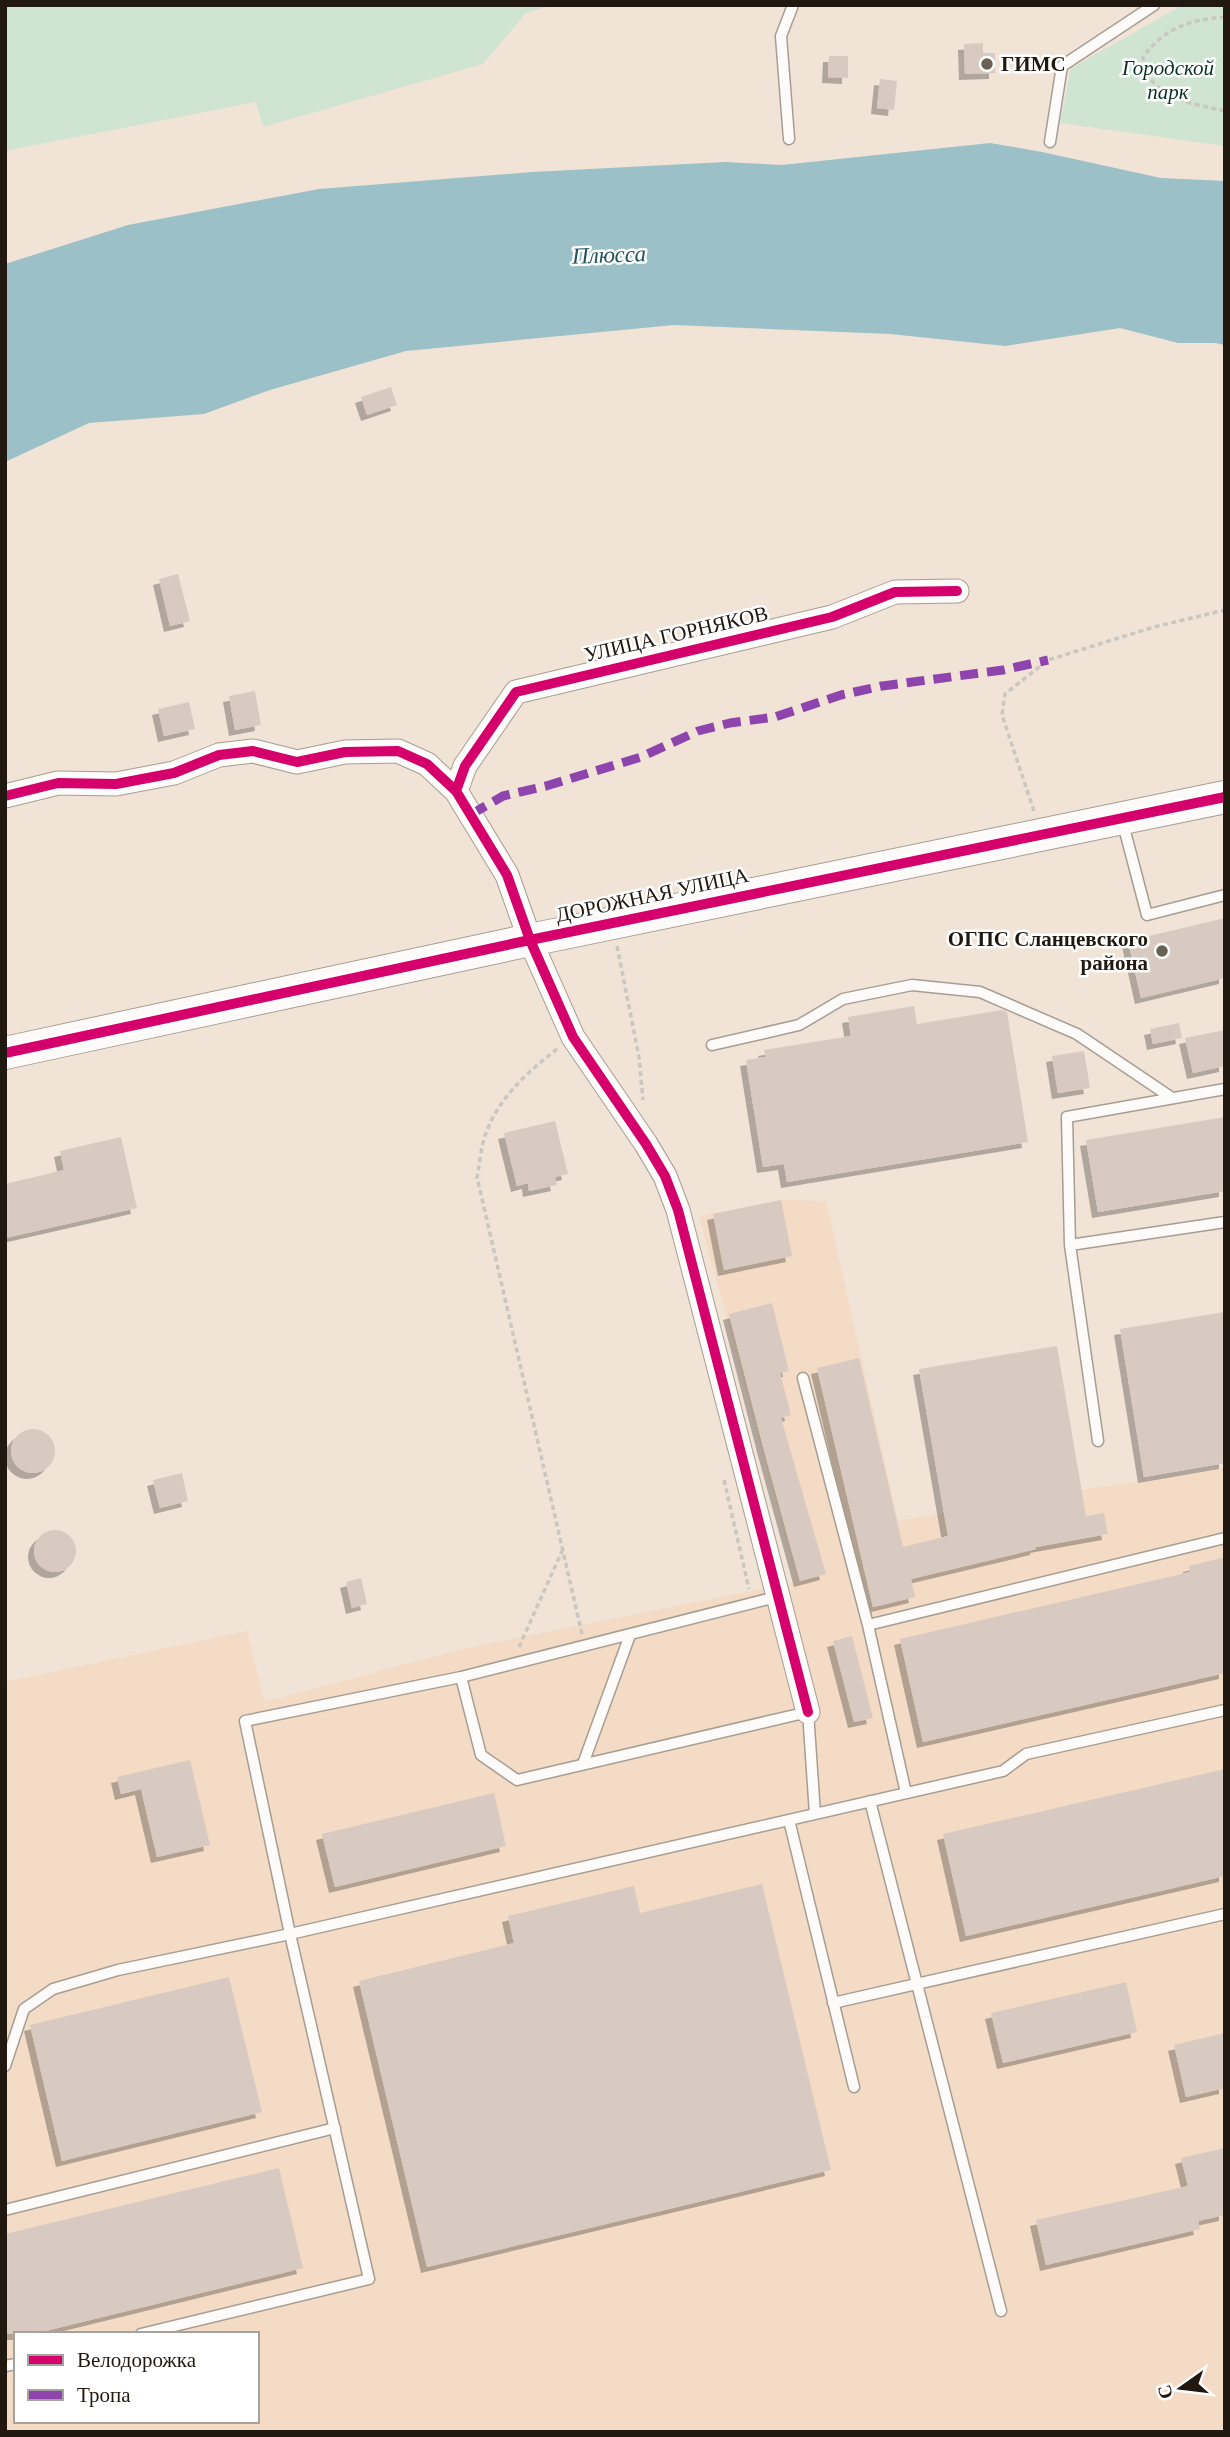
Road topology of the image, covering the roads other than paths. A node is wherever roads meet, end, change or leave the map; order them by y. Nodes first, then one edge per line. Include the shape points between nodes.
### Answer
1 (793, 5) edge
2 (1154, 5) edge
3 (789, 139) dead end
4 (1050, 142) dead end
5 (957, 591) dead end
6 (456, 791) junction
7 (5, 796) edge
8 (1225, 797) edge
9 (1122, 818) junction
10 (1225, 895) edge
11 (530, 940) junction
12 (712, 1045) dead end
13 (5, 1053) edge
14 (1225, 1089) edge
15 (1172, 1098) junction
16 (1225, 1222) edge
17 (1070, 1245) junction
18 (803, 1378) dead end
19 (1098, 1441) dead end
20 (1225, 1538) edge
21 (780, 1597) junction
22 (868, 1625) junction
23 (630, 1635) junction
24 (461, 1677) junction
25 (1225, 1710) edge
26 (808, 1712) junction
27 (583, 1764) junction
28 (906, 1793) junction
29 (870, 1801) junction
30 (815, 1814) junction
31 (789, 1820) junction
32 (1225, 1914) edge
33 (290, 1934) junction
34 (917, 1983) junction
35 (833, 2003) junction
36 (5, 2066) edge
37 (854, 2087) dead end
38 (335, 2128) junction
39 (5, 2210) edge
40 (1001, 2311) dead end
41 (149, 2332) edge

1 - 3 lane via 781,36
2 - 4 lane via 1062,66
5 - 6 street, УЛИЦА ГОРНЯКОВ via 895,592 832,617 516,692 465,766
6 - 7 street via 427,764 398,751 345,752 297,762 253,751 219,755 174,773 116,783 58,783
6 - 11 street via 508,874
8 - 9 street, ДОРОЖНАЯ УЛИЦА
9 - 10 lane via 1147,915
9 - 11 street, ДОРОЖНАЯ УЛИЦА
11 - 13 street, ДОРОЖНАЯ УЛИЦА
11 - 21 street via 573,1037 653,1155 678,1210
12 - 15 lane via 799,1025 843,999 912,985 980,992 1077,1034
14 - 15 lane
15 - 17 lane via 1067,1117
16 - 17 lane
17 - 19 lane
18 - 22 lane
20 - 22 lane
21 - 23 lane
21 - 26 street
22 - 28 lane
23 - 24 lane
23 - 27 lane
24 - 27 lane via 481,1755 517,1780
24 - 33 lane via 245,1721
25 - 28 lane via 1026,1754 1003,1771
26 - 27 lane
26 - 30 lane
28 - 29 lane
29 - 30 lane
29 - 34 lane
30 - 31 lane
31 - 33 lane
31 - 35 lane
32 - 34 lane
33 - 36 lane via 118,1970 52,1989 24,2009
33 - 38 lane
34 - 35 lane
34 - 40 lane
35 - 37 lane
38 - 39 lane
38 - 41 lane via 369,2279

